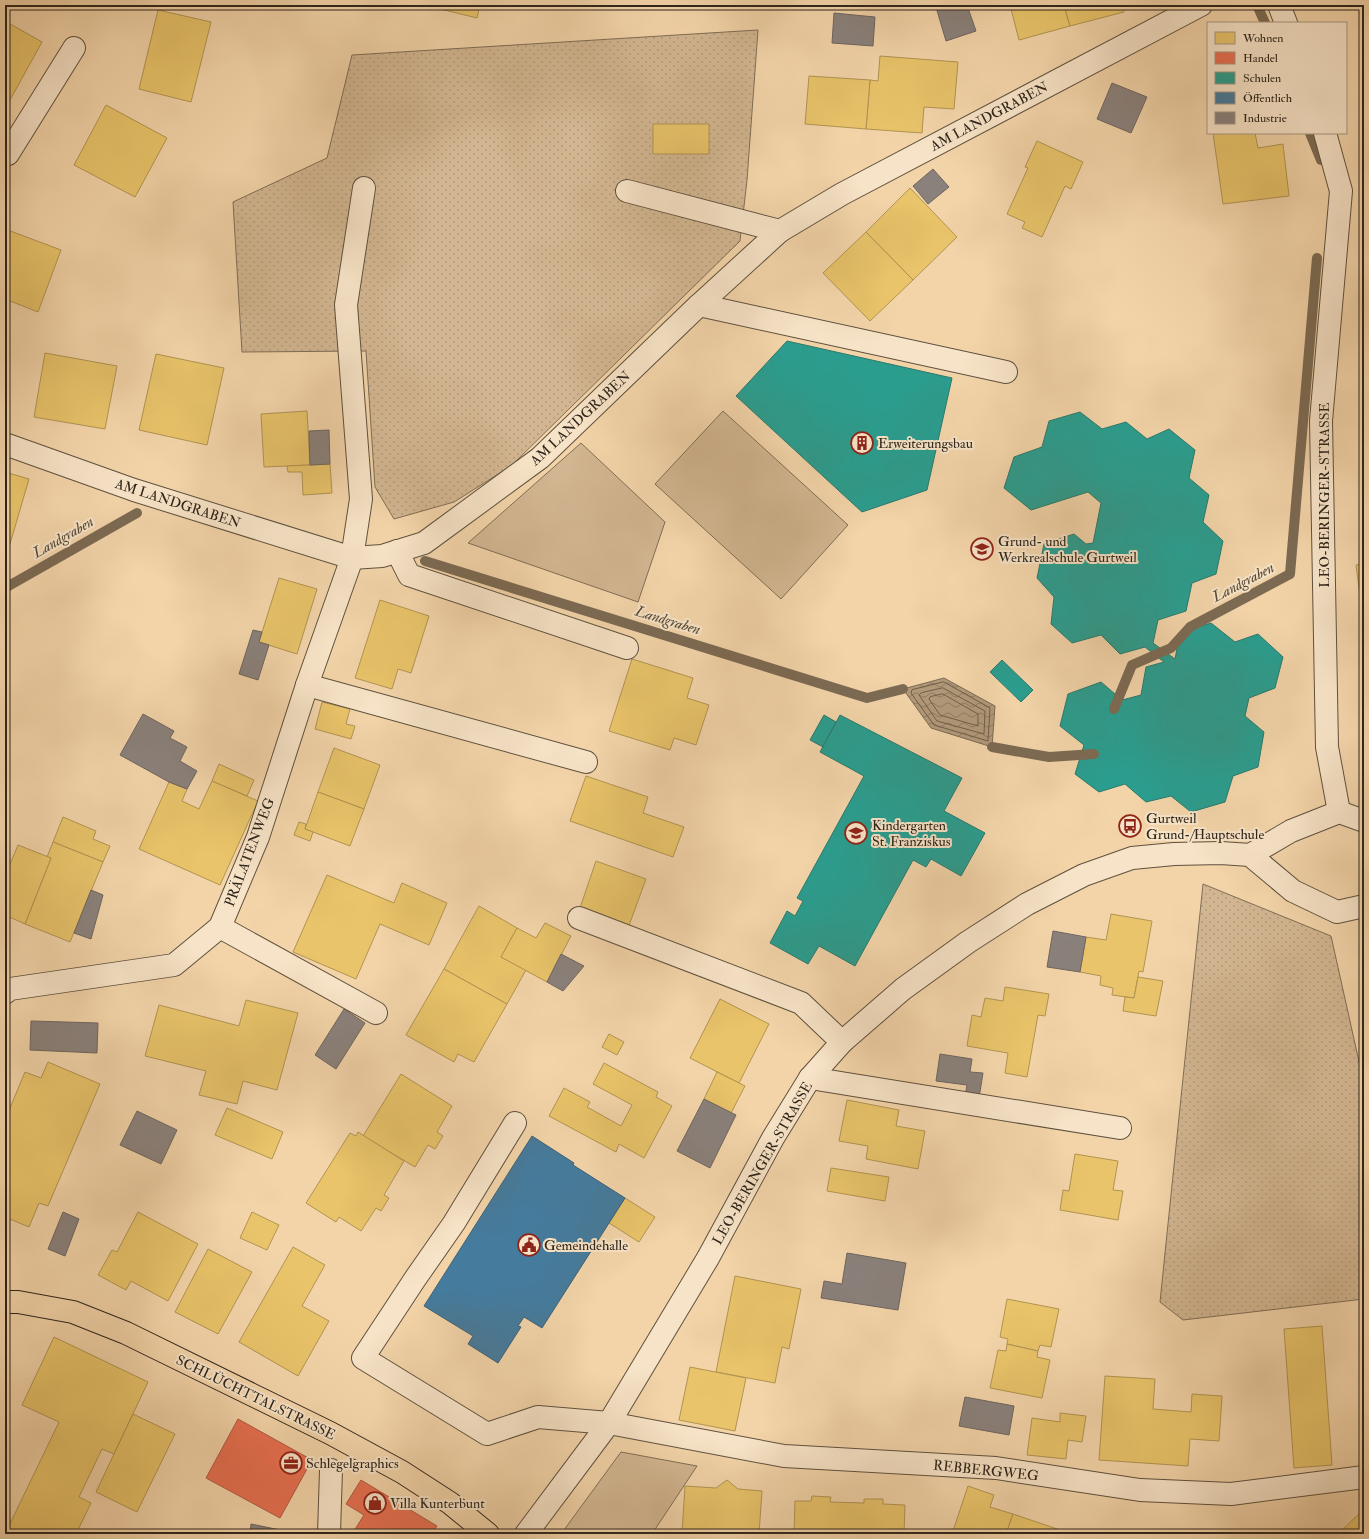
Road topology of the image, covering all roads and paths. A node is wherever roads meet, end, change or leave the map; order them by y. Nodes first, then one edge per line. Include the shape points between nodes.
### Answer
1 (1201, 5) edge
2 (1279, 5) edge
3 (1286, 22) edge
4 (74, 48) dead end
5 (1326, 134) edge
6 (7, 153) edge
7 (364, 188) dead end
8 (627, 191) dead end
9 (780, 231) junction
10 (699, 305) junction
11 (1006, 372) dead end
12 (5, 444) edge
13 (397, 552) junction
14 (352, 558) junction
15 (627, 648) dead end
16 (307, 685) junction
17 (586, 762) dead end
18 (1339, 812) junction
19 (1364, 821) edge
20 (1250, 855) junction
21 (1364, 906) edge
22 (579, 918) dead end
23 (220, 927) junction
24 (5, 993) edge
25 (376, 1013) dead end
26 (842, 1042) junction
27 (810, 1078) junction
28 (515, 1123) dead end
29 (1120, 1128) dead end
30 (5, 1302) edge
31 (609, 1423) junction
32 (331, 1470) dead end
33 (1364, 1477) edge
34 (329, 1534) edge
35 (488, 1534) edge
36 (526, 1534) edge

1 - 9 street, AM LANDGRABEN via 842,194
2 - 3 street
4 - 6 street
5 - 18 street, LEO-BERINGER-STRASSE via 1341,191 1321,421 1327,747
7 - 14 street via 346,305 361,499
8 - 9 street
9 - 10 street, AM LANDGRABEN
10 - 11 street
10 - 13 street, AM LANDGRABEN via 540,458 424,543
12 - 14 street, AM LANDGRABEN via 134,490
13 - 14 street, AM LANDGRABEN
13 - 15 street via 409,575
14 - 16 street, PRÄLATENWEG
16 - 17 street
16 - 23 street, PRÄLATENWEG via 258,837
18 - 19 street
18 - 20 street via 1291,831
20 - 21 street via 1293,891 1337,912
20 - 26 street, LEO-BERINGER-STRASSE via 1174,854 1132,858 1084,875 1027,904 968,942 904,989
22 - 26 street via 801,1003
23 - 24 street, PRÄLATENWEG via 174,964 10,989
23 - 25 street
26 - 27 street, LEO-BERINGER-STRASSE
27 - 29 street
27 - 31 street, LEO-BERINGER-STRASSE via 773,1138 708,1258
28 - 31 street, REBBERGWEG via 454,1223 363,1358 486,1434 538,1417
30 - 35 main road, SCHLÜCHTTALSTRASSE via 73,1312 126,1333 330,1433 402,1472 450,1503
31 - 33 street, REBBERGWEG via 784,1456 996,1468 1140,1490 1231,1494
31 - 36 street, LEO-BERINGER-STRASSE
32 - 34 street

